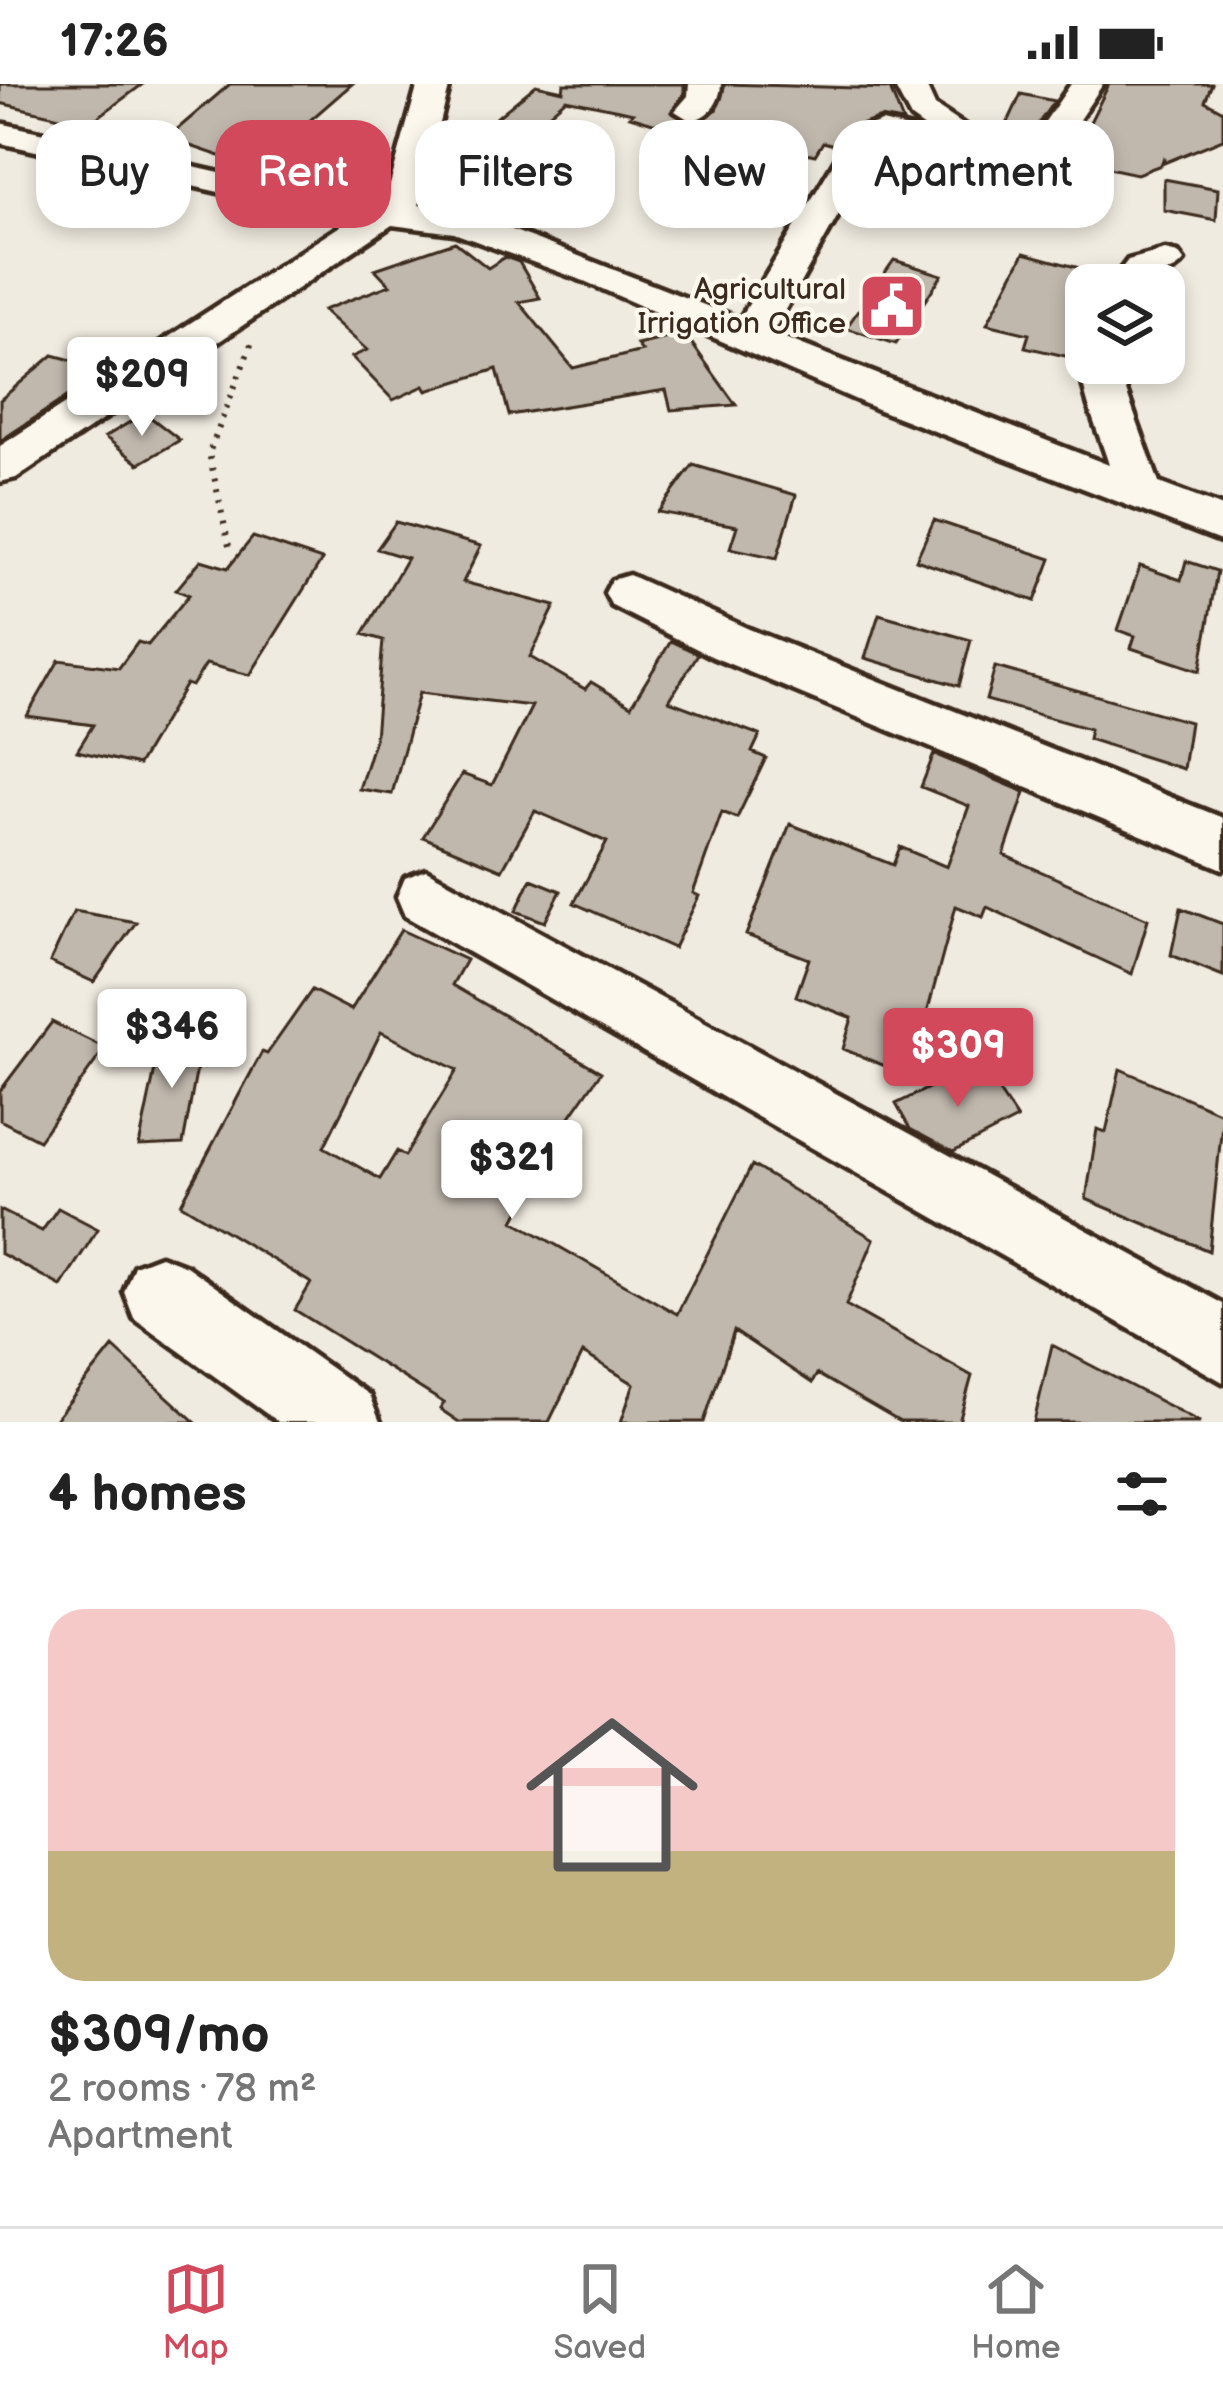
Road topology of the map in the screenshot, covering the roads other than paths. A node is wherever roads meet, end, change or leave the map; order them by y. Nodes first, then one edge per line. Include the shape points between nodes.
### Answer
1 (434, 84) edge
2 (909, 84) edge
3 (1088, 84) edge
4 (934, 120) edge
5 (1063, 120) edge
6 (0, 133) edge
7 (215, 183) edge
8 (832, 194) edge
9 (391, 212) edge
10 (391, 215) edge
11 (369, 228) edge
12 (1165, 260) dead end
13 (1153, 264) edge
14 (748, 339) junction
15 (1103, 384) edge
16 (0, 467) edge
17 (1140, 495) junction
18 (1223, 526) edge
19 (629, 593) dead end
20 (1223, 844) edge
21 (426, 897) dead end
22 (160, 1292) dead end
23 (1223, 1345) edge
24 (342, 1422) edge

1 - 9 street
2 - 4 street
3 - 5 street
6 - 7 street
8 - 14 street
10 - 14 street via 466,225
11 - 16 street
12 - 13 street
14 - 17 street
15 - 17 street
17 - 18 street
19 - 20 street via 731,643
21 - 23 street
22 - 24 street

